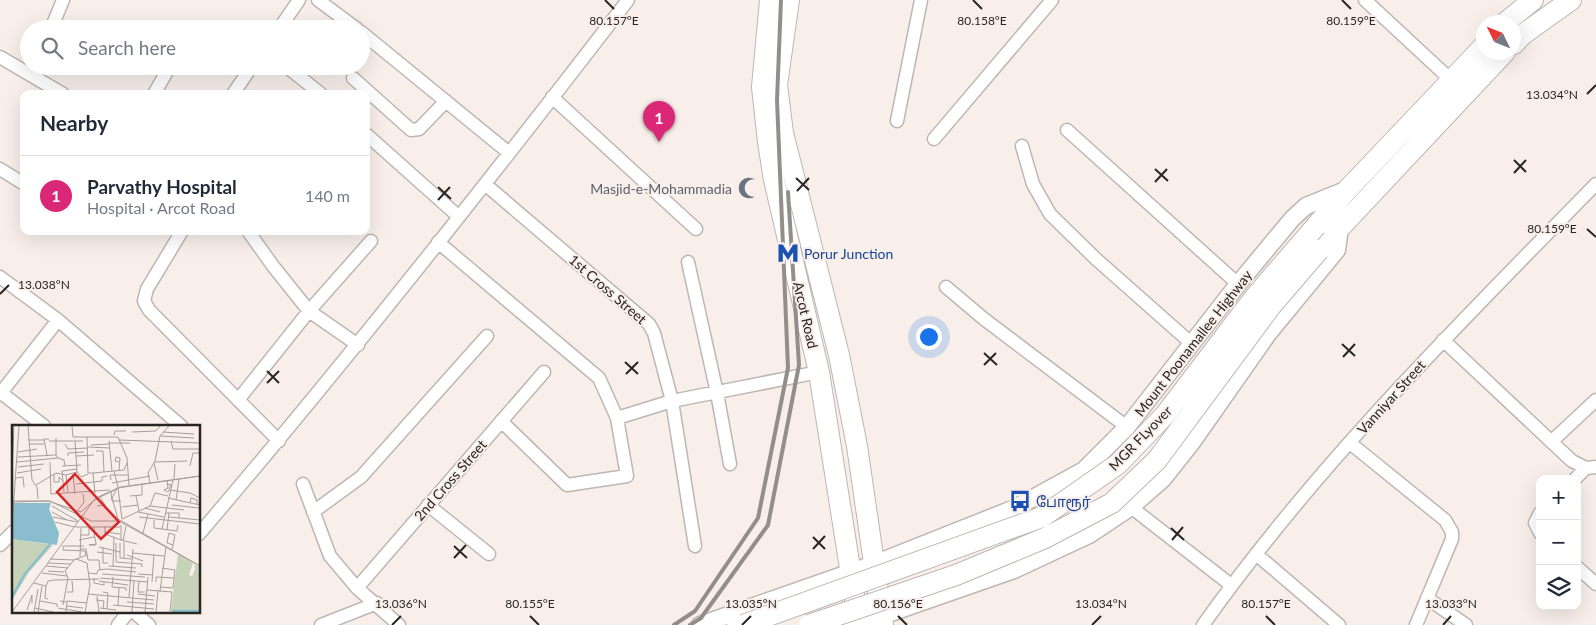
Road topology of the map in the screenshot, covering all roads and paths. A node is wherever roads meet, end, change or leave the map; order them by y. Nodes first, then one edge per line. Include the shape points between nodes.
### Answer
1 (63, 0) edge
2 (299, 0) edge
3 (318, 0) edge
4 (628, 0) edge
5 (783, 0) edge
6 (921, 0) edge
7 (1052, 0) edge
8 (1365, 0) edge
9 (1533, 0) edge
10 (1571, 0) edge
11 (1515, 15) edge
12 (55, 20) edge
13 (285, 20) edge
14 (345, 20) edge
15 (370, 39) edge
16 (1521, 39) edge
17 (1476, 54) edge
18 (0, 57) edge
19 (1497, 60) edge
20 (20, 65) edge
21 (38, 75) edge
22 (165, 75) edge
23 (246, 75) edge
24 (297, 75) edge
25 (353, 78) dead end
26 (1451, 80) junction
27 (57, 90) edge
28 (156, 90) edge
29 (236, 90) edge
30 (316, 90) edge
31 (366, 90) edge
32 (370, 93) edge
33 (552, 97) junction
34 (446, 101) junction
35 (897, 121) dead end
36 (1067, 130) dead end
37 (370, 138) edge
38 (934, 139) dead end
39 (1022, 146) dead end
40 (508, 152) junction
41 (0, 168) edge
42 (20, 181) edge
43 (1596, 184) edge
44 (486, 185) junction
45 (1348, 189) junction
46 (458, 216) junction
47 (1340, 227) junction
48 (696, 229) dead end
49 (180, 235) edge
50 (251, 235) edge
51 (371, 241) dead end
52 (438, 242) junction
53 (688, 262) dead end
54 (0, 277) edge
55 (1238, 284) junction
56 (946, 287) dead end
57 (310, 310) junction
58 (58, 320) junction
59 (487, 336) dead end
60 (1443, 340) junction
61 (1191, 344) junction
62 (358, 345) junction
63 (544, 372) dead end
64 (819, 372) junction
65 (0, 393) edge
66 (717, 393) junction
67 (238, 400) junction
68 (1596, 400) edge
69 (672, 401) junction
70 (618, 418) junction
71 (501, 421) junction
72 (43, 425) edge
73 (180, 425) edge
74 (1127, 427) junction
75 (279, 441) junction
76 (1550, 442) junction
77 (1350, 443) junction
78 (730, 464) dead end
79 (1591, 468) edge
80 (303, 484) dead end
81 (428, 505) junction
82 (1131, 507) junction
83 (312, 512) junction
84 (965, 528) junction
85 (12, 533) edge
86 (200, 533) edge
87 (0, 545) edge
88 (695, 546) dead end
89 (489, 554) dead end
90 (1256, 554) junction
91 (874, 564) junction
92 (1581, 571) edge
93 (850, 572) junction
94 (983, 580) junction
95 (1596, 584) edge
96 (1232, 585) junction
97 (356, 588) junction
98 (1427, 598) junction
99 (377, 603) junction
100 (128, 612) edge
101 (134, 612) edge
102 (883, 620) edge
103 (738, 621) edge
104 (855, 624) edge
105 (118, 625) edge
106 (150, 625) edge
107 (321, 625) edge
108 (399, 625) edge
109 (700, 625) edge
110 (809, 625) edge
111 (1203, 625) edge
112 (1339, 625) edge
113 (1416, 625) edge
114 (1466, 625) edge

1 - 12 street
2 - 13 street
3 - 14 street
4 - 33 street
5 - 64 main road, Arcot Road via 762,88 774,180
5 - 91 main road, Arcot Road via 777,85 783,133 839,355 857,446
6 - 35 street
7 - 38 street
8 - 26 street
9 - 11 main road
10 - 16 main road
15 - 34 street
17 - 26 main road, MGR FLyover
18 - 20 street
19 - 47 main road, MGR FLyover
21 - 27 street
22 - 28 street
23 - 29 street
24 - 30 street
25 - 31 street
26 - 45 main road, MGR FLyover
32 - 34 street via 411,130 418,129
33 - 40 street
33 - 48 street
34 - 40 street
36 - 55 street
37 - 46 street
39 - 61 street via 1033,184 1050,214
40 - 44 street
41 - 42 street
43 - 60 street, Vanniyar Street
44 - 46 street
44 - 69 street, 1st Cross Street via 649,324
45 - 55 street, Mount Poonamallee Highway via 1306,206
45 - 103 main road, MGR FLyover, bridge via 1254,298 1165,415 1118,464 1083,490 1042,517
46 - 52 street
47 - 82 street via 1337,250 1268,334 1194,441 1163,479
47 - 110 main road, MGR FLyover, bridge via 1271,306 1157,460 1112,503 1045,538 956,575
49 - 67 street via 147,289 144,301 149,310
50 - 57 street
51 - 57 street
52 - 62 street
52 - 70 street via 594,372 603,383
53 - 66 street
54 - 58 street
55 - 61 street, Mount Poonamallee Highway
56 - 74 street
57 - 62 street
57 - 67 street
58 - 65 street
58 - 73 street
59 - 83 street via 361,478
60 - 76 street
60 - 77 street, Vanniyar Street
61 - 74 street, Mount Poonamallee Highway
62 - 75 street
63 - 71 street, 2nd Cross Street
64 - 66 street
64 - 93 main road, Arcot Road
65 - 72 street
66 - 69 street
66 - 78 street
67 - 75 street
68 - 76 street
69 - 70 street
69 - 88 street, 1st Cross Street
70 - 71 street via 627,476 567,485
71 - 81 street, 2nd Cross Street
74 - 84 street, Mount Poonamallee Highway via 1084,470 1015,508
75 - 86 street
76 - 79 street via 1572,462
77 - 90 street, Vanniyar Street
77 - 98 street via 1450,526 1452,539
80 - 83 street
81 - 89 street
81 - 97 street, 2nd Cross Street
82 - 94 street via 1089,536 1014,570
82 - 96 street
83 - 97 street via 330,556
84 - 91 street, Mount Poonamallee Highway
84 - 94 street
85 - 87 street
90 - 96 street, Vanniyar Street
90 - 112 street
91 - 93 street, Mount Poonamallee Highway
91 - 102 main road, Arcot Road
92 - 95 street
93 - 103 street, Mount Poonamallee Highway
93 - 104 main road, Arcot Road
94 - 102 street
96 - 111 street, Vanniyar Street
97 - 99 street
98 - 113 street
98 - 114 street
99 - 107 street
99 - 108 street
100 - 105 street
101 - 106 street
102 - 104 street
103 - 109 street, Mount Poonamallee Highway

